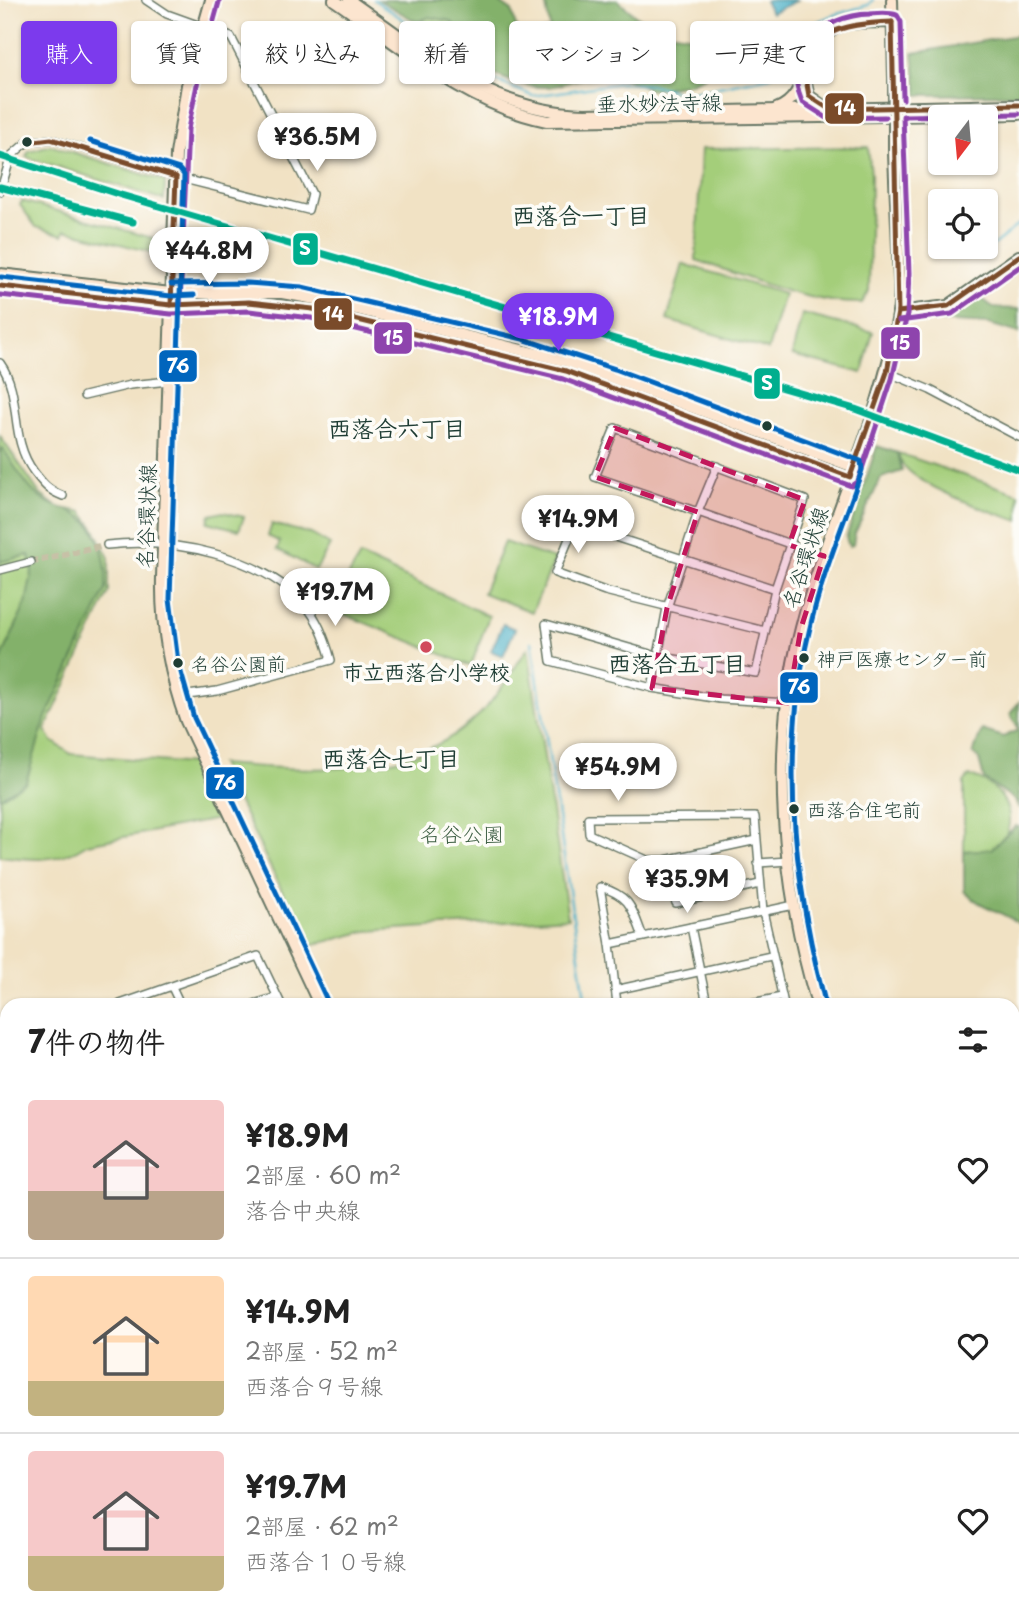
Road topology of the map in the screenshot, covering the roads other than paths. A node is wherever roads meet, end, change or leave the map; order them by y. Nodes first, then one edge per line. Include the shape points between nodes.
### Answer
1 (146, 0) edge
2 (211, 0) edge
3 (334, 0) edge
4 (349, 0) edge
5 (892, 0) edge
6 (188, 21) edge
7 (205, 21) edge
8 (892, 22) junction
9 (834, 31) edge
10 (227, 34) edge
11 (188, 84) edge
12 (799, 84) edge
13 (806, 84) edge
14 (828, 109) junction
15 (771, 110) junction
16 (1018, 112) edge
17 (176, 180) junction
18 (0, 192) edge
19 (1019, 256) edge
20 (0, 274) edge
21 (0, 286) edge
22 (171, 299) junction
23 (898, 312) junction
24 (0, 363) edge
25 (887, 372) junction
26 (169, 381) junction
27 (84, 396) dead end
28 (1019, 437) edge
29 (717, 466) junction
30 (852, 472) junction
31 (63, 496) dead end
32 (698, 512) junction
33 (107, 545) tunnel mouth
34 (789, 545) junction
35 (163, 546) junction
36 (824, 556) junction
37 (682, 559) junction
38 (31, 562) tunnel mouth
39 (0, 570) edge
40 (775, 589) junction
41 (667, 608) junction
42 (765, 631) junction
43 (657, 656) junction
44 (652, 688) junction
45 (179, 702) junction
46 (788, 703) junction
47 (757, 841) junction
48 (664, 860) junction
49 (789, 861) junction
50 (758, 863) junction
51 (760, 884) junction
52 (794, 905) junction
53 (763, 911) junction
54 (691, 927) junction
55 (643, 937) junction
56 (610, 944) junction
57 (771, 956) junction
58 (699, 970) junction
59 (172, 987) junction
60 (615, 990) junction
61 (138, 998) edge
62 (177, 998) edge
63 (278, 998) edge
64 (317, 998) edge
65 (616, 998) edge
66 (706, 998) edge
67 (782, 998) edge
68 (816, 998) edge

1 - 6 street
2 - 7 street, 名谷環状線
3 - 16 street, 垂水妙法寺線 via 478,97 517,115 547,121
4 - 15 street, 垂水妙法寺線 via 480,88 531,109 585,114
5 - 8 street, 名谷環状線
8 - 9 street via 853,24
8 - 23 street, 名谷環状線, bridge
10 - 17 street via 312,198 308,210
11 - 17 street, 名谷環状線 via 180,117
12 - 15 street via 789,103
13 - 14 street via 809,96
14 - 15 street, 垂水妙法寺線
14 - 16 street, 垂水妙法寺線
17 - 18 street via 51,139 27,142 11,156
17 - 22 street, 名谷環状線
19 - 23 street via 948,306
20 - 22 street
21 - 22 street
22 - 26 street, 名谷環状線
22 - 30 street via 248,292 301,296 521,348 612,377
23 - 25 street, 名谷環状線
24 - 31 street via 9,380 23,457 47,490
25 - 28 street
25 - 30 street, 名谷環状線
26 - 27 street
26 - 35 street, 名谷環状線
29 - 32 street
29 - 32 street via 615,428 595,477
29 - 34 street via 806,500
30 - 36 street, 名谷環状線
32 - 34 street
32 - 37 street
33 - 35 street
34 - 36 street
34 - 40 street
35 - 45 street, 名谷環状線 via 163,625
35 - 45 street via 225,559 282,584 308,608 331,660 188,695
36 - 46 street, 名谷環状線 via 801,628
37 - 40 street
37 - 41 street
37 - 41 street via 575,523 555,573
38 - 39 street
40 - 42 street
41 - 42 street
41 - 43 street
42 - 43 street via 757,673
43 - 44 street
43 - 44 street via 546,624 551,661
44 - 46 street
45 - 64 street, 名谷環状線
46 - 49 street, 名谷環状線 via 784,770
47 - 48 street
47 - 48 street via 755,817 588,817 589,834 647,860
47 - 50 street
48 - 51 street via 677,903
49 - 50 street
49 - 52 street, 名谷環状線
50 - 51 street
51 - 53 street
52 - 53 street
52 - 68 street, 名谷環状線
53 - 54 street
53 - 57 street
54 - 55 street
54 - 58 street
55 - 56 street
55 - 56 street via 629,902 618,892 600,887
56 - 60 street
57 - 58 street
57 - 67 street
58 - 60 street
58 - 66 street
59 - 61 street
59 - 62 street
59 - 63 street via 258,956
60 - 65 street

